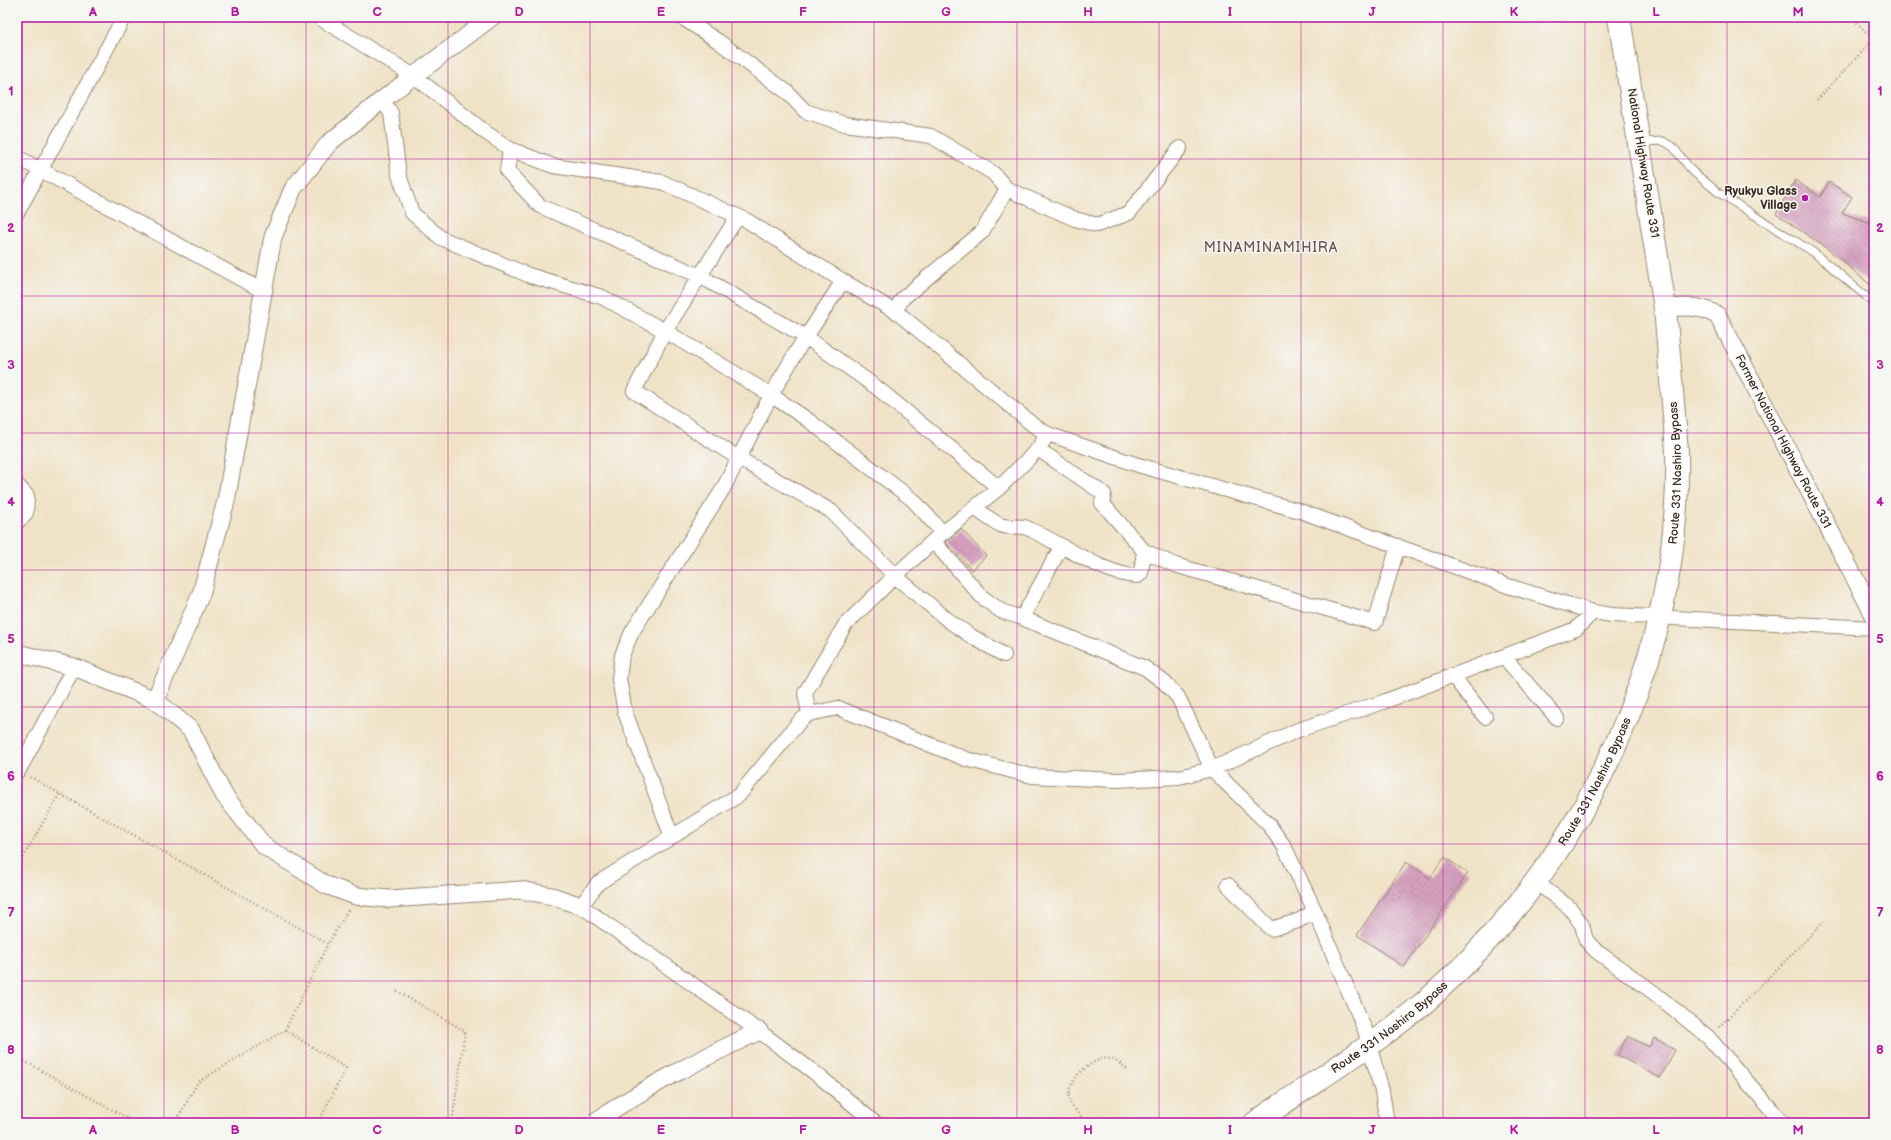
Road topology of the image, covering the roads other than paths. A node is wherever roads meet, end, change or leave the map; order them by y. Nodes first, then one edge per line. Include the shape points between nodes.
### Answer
1 (124, 17) edge
2 (318, 17) edge
3 (492, 17) edge
4 (681, 17) edge
5 (1619, 17) edge
6 (414, 76) junction
7 (382, 100) junction
8 (1639, 141) junction
9 (1180, 148) dead end
10 (510, 149) junction
11 (17, 157) edge
12 (40, 169) junction
13 (1007, 189) junction
14 (17, 213) edge
15 (738, 216) junction
16 (700, 276) junction
17 (843, 281) junction
18 (263, 292) junction
19 (1874, 303) edge
20 (1665, 308) junction
21 (895, 311) junction
22 (665, 331) junction
23 (806, 337) junction
24 (771, 395) junction
25 (1048, 434) junction
26 (1038, 449) junction
27 (738, 458) junction
28 (17, 485) edge
29 (999, 488) junction
30 (974, 508) junction
31 (17, 522) edge
32 (938, 537) junction
33 (1398, 546) junction
34 (1061, 547) junction
35 (1144, 551) junction
36 (895, 576) junction
37 (1593, 612) junction
38 (1874, 615) edge
39 (1661, 617) junction
40 (1022, 618) junction
41 (1874, 628) edge
42 (17, 653) edge
43 (1004, 655) dead end
44 (1504, 657) junction
45 (74, 667) junction
46 (1452, 675) junction
47 (155, 700) junction
48 (809, 714) junction
49 (1485, 717) dead end
50 (1557, 718) dead end
51 (1212, 769) junction
52 (18, 770) edge
53 (672, 836) junction
54 (1536, 882) junction
55 (1228, 885) dead end
56 (580, 906) junction
57 (1315, 911) junction
58 (759, 1031) junction
59 (1370, 1045) junction
60 (593, 1123) edge
61 (875, 1123) edge
62 (1255, 1123) edge
63 (1387, 1123) edge
64 (1783, 1123) edge

1 - 12 street
2 - 6 street
3 - 6 street
4 - 13 street via 787,92 805,111 845,124 931,136 992,173
5 - 8 highway, National Highway Route 331
6 - 7 street
6 - 10 street
7 - 18 street via 329,143 293,189 273,237
7 - 22 street via 390,113 399,175 412,213 441,238 528,275 602,297
8 - 19 lane via 1663,141 1673,147 1692,170 1719,193 1813,252
8 - 20 highway, National Highway Route 331
9 - 13 street via 1129,213 1097,225 1075,219
10 - 15 street via 553,166 662,182
10 - 16 street via 507,171 540,206
11 - 12 street
12 - 14 street
12 - 18 street
13 - 21 street via 982,232 903,298
15 - 16 street
15 - 17 street
16 - 22 street
16 - 23 street
17 - 21 street
17 - 23 street
18 - 47 street via 226,501 201,594
20 - 38 street, Former National Highway Route 331 via 1695,307 1707,309 1718,316
20 - 39 highway, Route 331 Nashiro Bypass via 1674,403 1677,471 1673,541
21 - 25 street via 1033,425
22 - 24 street
22 - 27 street via 634,391
23 - 24 street
23 - 29 street via 876,386
24 - 27 street
24 - 32 street via 913,500
25 - 26 street
25 - 33 street via 1138,465 1300,511
26 - 29 street
26 - 35 street via 1104,494 1102,503
27 - 36 street via 831,511
27 - 53 street via 723,489 632,632 622,655 619,679 625,712
28 - 31 street via 27,496 26,513
29 - 30 street
30 - 32 street
30 - 34 street via 1002,526 1025,527
32 - 36 street
32 - 40 street via 982,597 1001,611
33 - 35 street via 1375,623 1175,565
33 - 37 street via 1508,586
34 - 35 street via 1130,576 1138,576 1141,573
34 - 40 street
36 - 43 street via 949,621
36 - 48 street via 845,625 805,693
37 - 39 street
37 - 44 street via 1576,629
39 - 41 street
39 - 54 highway, Route 331 Nashiro Bypass via 1638,690 1616,746 1584,808
40 - 51 street via 1145,668 1165,683 1178,697
42 - 45 street
44 - 46 street
44 - 50 street
45 - 47 street
45 - 52 street
46 - 49 street
46 - 51 street via 1383,702 1298,730
47 - 56 street via 191,730 224,795 264,846 326,885 356,896 389,899 521,890 552,896
48 - 51 street via 838,708 966,759 1032,776 1117,780 1179,777
48 - 53 street via 800,721 739,795
51 - 57 street via 1277,835
53 - 56 street via 598,882
54 - 59 highway, Route 331 Nashiro Bypass via 1511,914 1435,993
54 - 64 street via 1570,908 1582,925 1586,940 1596,951 1653,992 1708,1037
55 - 57 street via 1271,929 1298,921
56 - 58 street
57 - 59 street
58 - 60 street via 632,1096
58 - 61 street via 819,1076
59 - 62 highway, Route 331 Nashiro Bypass
59 - 63 street

